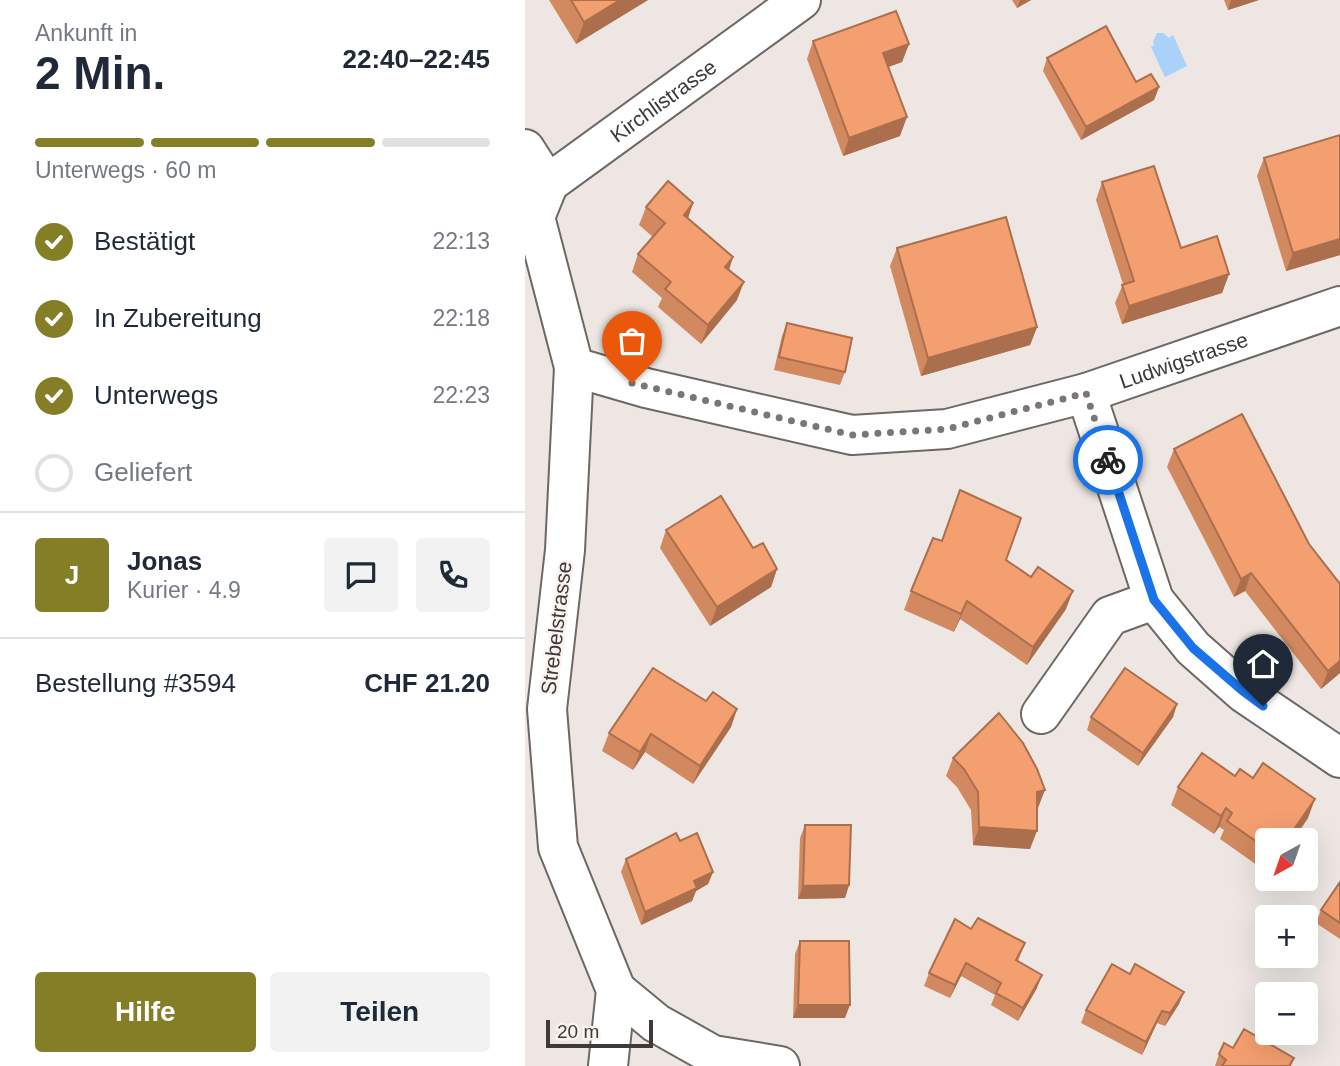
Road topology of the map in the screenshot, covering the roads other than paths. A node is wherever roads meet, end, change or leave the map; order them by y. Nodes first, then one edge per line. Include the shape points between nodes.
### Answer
1 (801, 0) edge
2 (525, 149) edge
3 (536, 193) edge
4 (1340, 306) edge
5 (574, 367) junction
6 (1086, 393) junction
7 (1154, 600) junction
8 (1041, 714) dead end
9 (1340, 758) edge
10 (616, 990) junction
11 (608, 1066) edge
12 (780, 1066) edge

1 - 3 street, Kirchlistrasse
2 - 3 street
3 - 5 street, Strebelstrasse via 535,217
4 - 6 street, Ludwigstrasse
5 - 6 street, Ludwigstrasse via 852,435 947,429
5 - 10 street, Strebelstrasse via 565,550 547,719 558,847
6 - 7 street
7 - 8 street via 1110,616
7 - 9 street via 1193,648 1244,692
10 - 11 street, Strebelstrasse
10 - 12 street via 656,1023 713,1055

